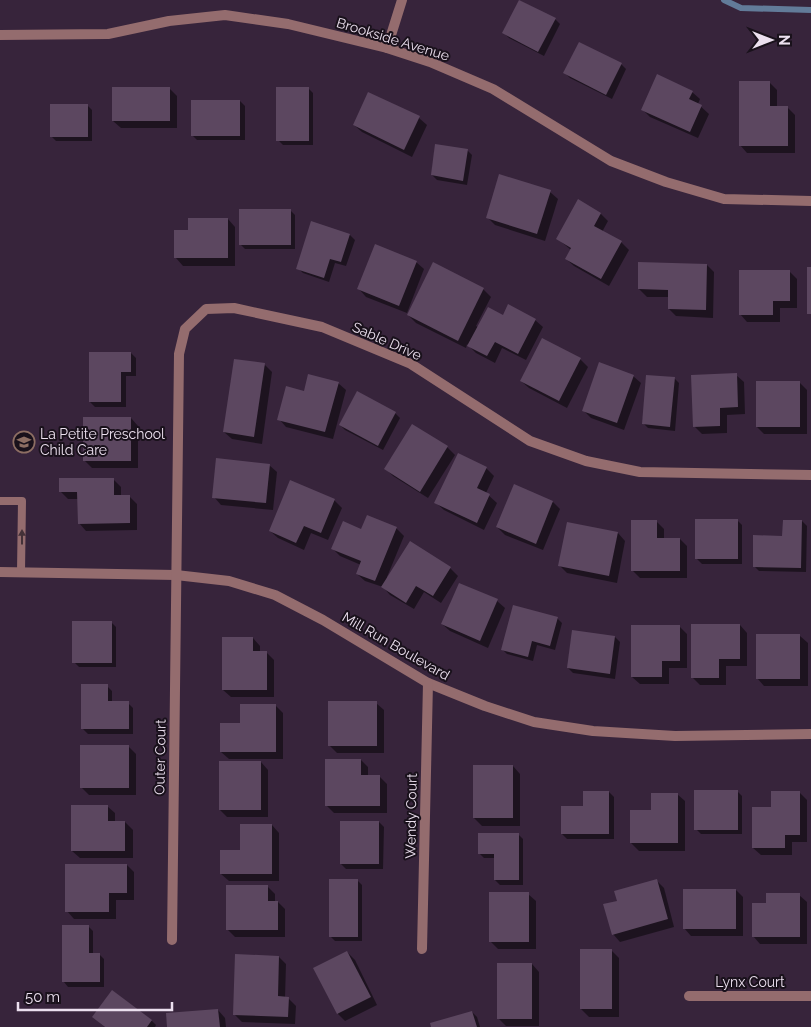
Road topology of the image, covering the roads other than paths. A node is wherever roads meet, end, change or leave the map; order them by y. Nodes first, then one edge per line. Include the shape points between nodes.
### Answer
1 (402, 0) edge
2 (0, 35) edge
3 (386, 48) junction
4 (811, 201) edge
5 (811, 475) edge
6 (0, 501) edge
7 (0, 572) edge
8 (22, 572) junction
9 (176, 574) junction
10 (428, 683) junction
11 (811, 734) edge
12 (172, 940) dead end
13 (422, 949) dead end
14 (689, 996) dead end
15 (811, 996) edge

1 - 3 street
2 - 3 street, Brookside Avenue via 108,34 169,20 225,14 288,24
3 - 4 street, Brookside Avenue via 430,62 492,89 611,161 666,182 724,199
5 - 9 street, Sable Drive via 640,472 586,461 530,441 411,364 322,327 234,308 206,309 185,329 178,354
8 -> 6 lane via 22,501
7 - 8 street, Mill Run Boulevard
8 - 9 street, Mill Run Boulevard
9 - 10 street, Mill Run Boulevard via 229,582 275,595
9 - 12 street, Outer Court
10 - 11 street, Mill Run Boulevard via 534,722 593,731 675,736
10 - 13 street, Wendy Court
14 - 15 street, Lynx Court

